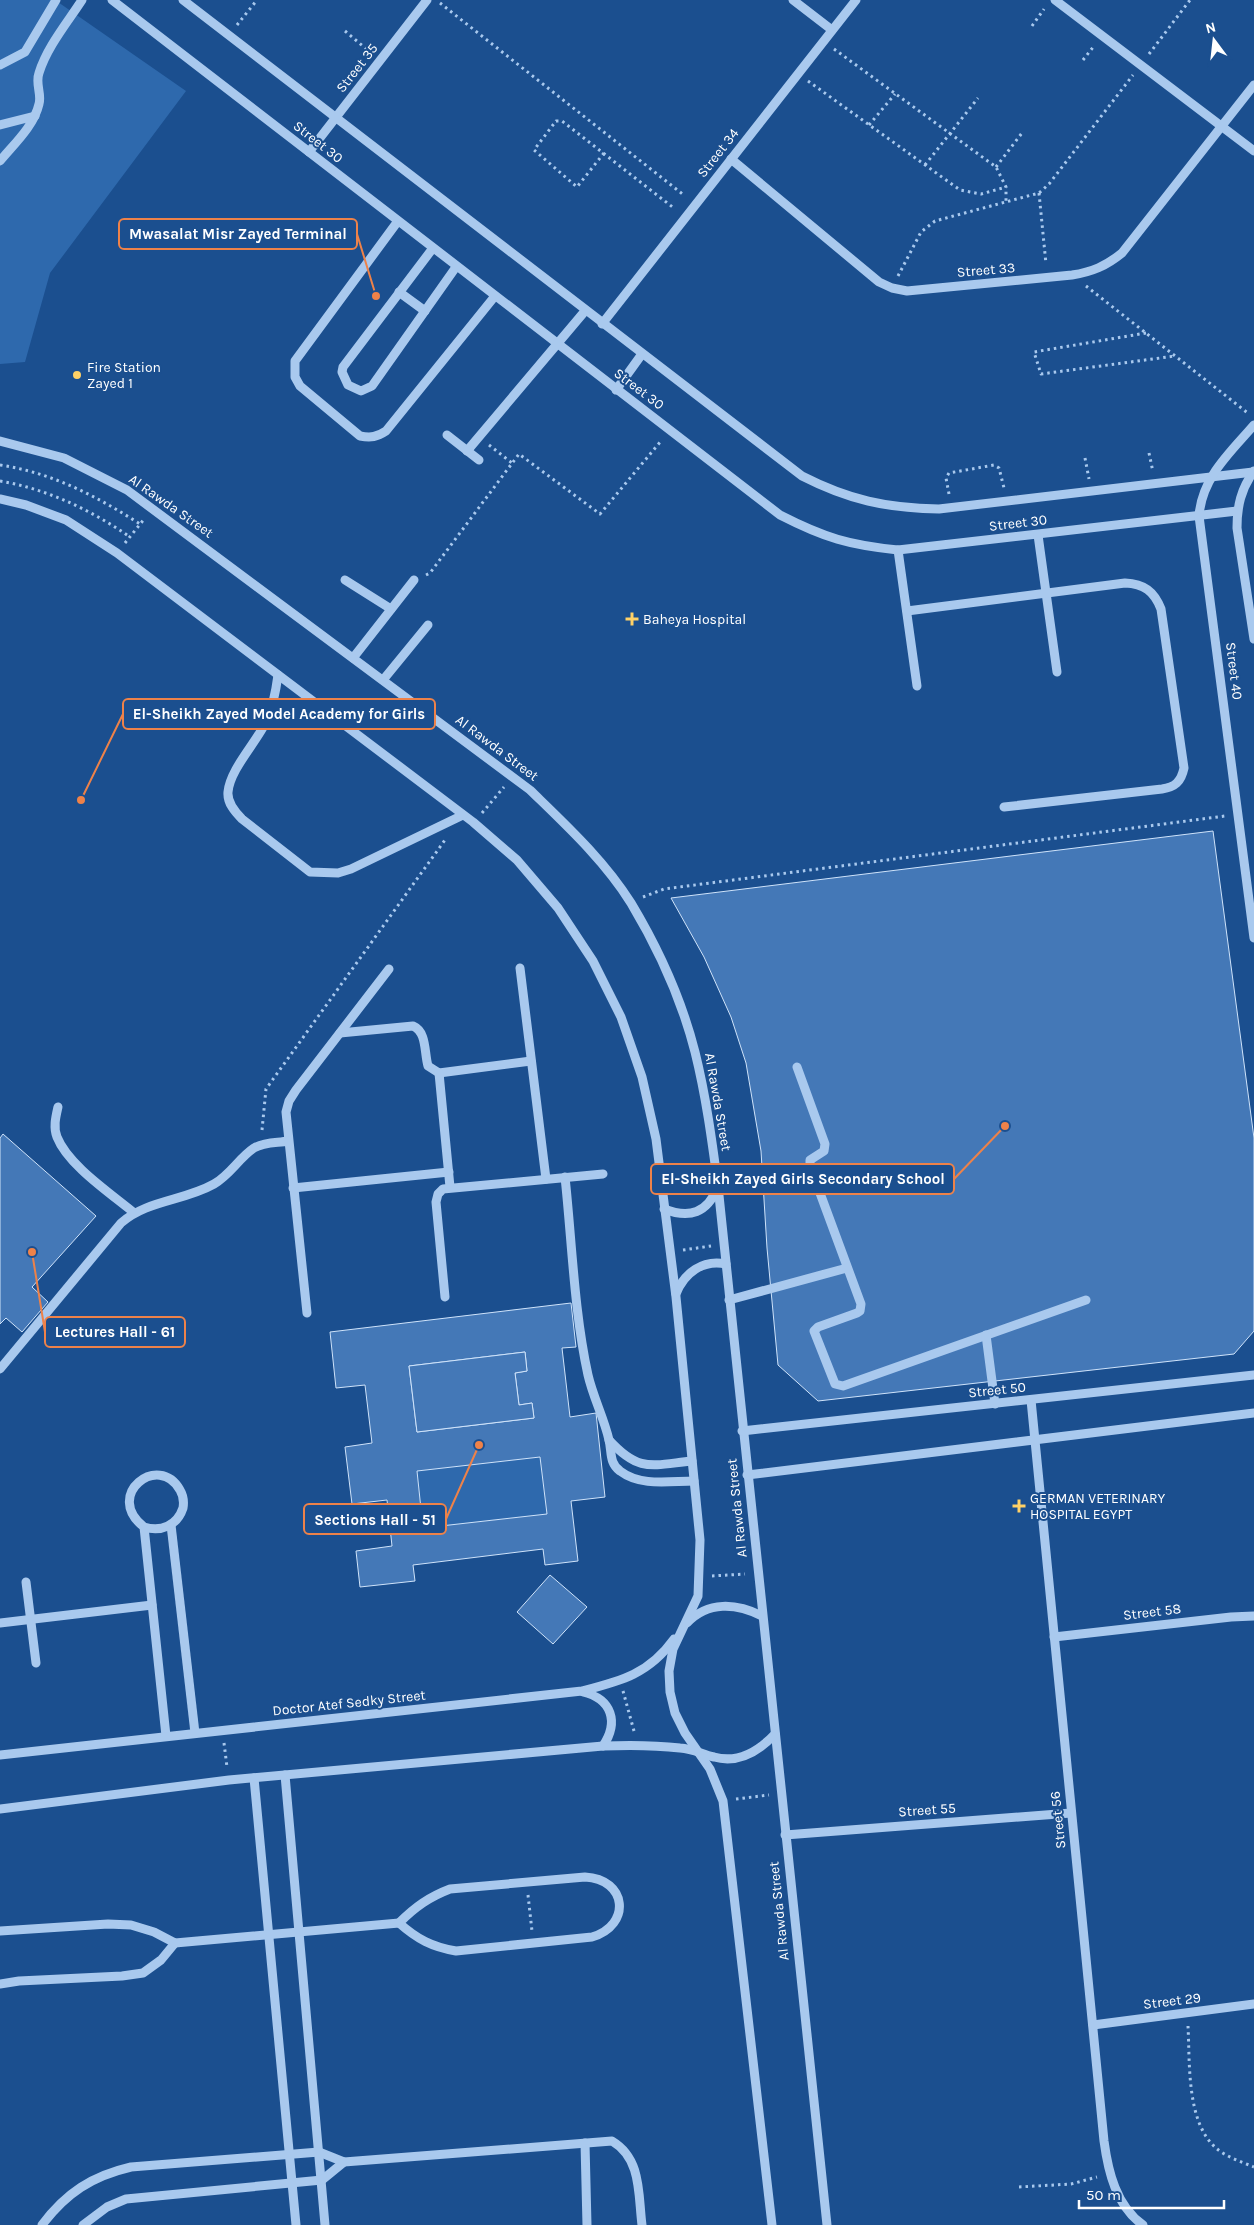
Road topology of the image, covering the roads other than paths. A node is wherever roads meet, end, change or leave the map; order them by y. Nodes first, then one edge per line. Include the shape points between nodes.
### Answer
1 (56, 0) edge
2 (82, 0) edge
3 (112, 0) edge
4 (183, 0) edge
5 (427, 0) edge
6 (793, 0) edge
7 (856, 0) edge
8 (1055, 0) edge
9 (832, 30) junction
10 (0, 65) edge
11 (1254, 86) edge
12 (34, 116) junction
13 (337, 116) junction
14 (0, 124) edge
15 (1222, 127) junction
16 (1254, 151) edge
17 (309, 152) junction
18 (731, 159) junction
19 (0, 161) edge
20 (398, 221) junction
21 (433, 248) junction
22 (456, 266) junction
23 (400, 292) junction
24 (495, 296) junction
25 (425, 310) junction
26 (586, 311) junction
27 (602, 324) junction
28 (558, 344) junction
29 (642, 354) junction
30 (616, 390) junction
31 (1254, 425) edge
32 (447, 435) dead end
33 (0, 441) edge
34 (467, 451) junction
35 (479, 460) dead end
36 (1253, 471) edge
37 (1210, 477) junction
38 (0, 499) edge
39 (1237, 511) junction
40 (1199, 516) junction
41 (1038, 535) junction
42 (898, 550) junction
43 (345, 580) dead end
44 (414, 580) road end
45 (1046, 593) junction
46 (391, 609) junction
47 (907, 611) junction
48 (428, 625) dead end
49 (1254, 639) edge
50 (353, 658) junction
51 (1057, 672) dead end
52 (278, 675) junction
53 (383, 680) junction
54 (917, 686) dead end
55 (1004, 807) dead end
56 (463, 815) junction
57 (1251, 892) edge
58 (1254, 938) edge
59 (520, 968) dead end
60 (389, 969) dead end
61 (340, 1033) junction
62 (531, 1061) junction
63 (796, 1067) dead end
64 (439, 1073) junction
65 (58, 1106) dead end
66 (288, 1141) junction
67 (449, 1172) junction
68 (603, 1174) dead end
69 (565, 1177) junction
70 (546, 1179) junction
71 (718, 1186) junction
72 (293, 1188) junction
73 (450, 1188) junction
74 (664, 1209) junction
75 (133, 1212) junction
76 (726, 1264) junction
77 (848, 1268) junction
78 (676, 1296) junction
79 (445, 1297) dead end
80 (729, 1300) junction
81 (1086, 1300) dead end
82 (307, 1313) dead end
83 (986, 1335) junction
84 (0, 1369) edge
85 (1254, 1375) edge
86 (1031, 1400) junction
87 (995, 1404) junction
88 (1254, 1413) edge
89 (742, 1431) junction
90 (609, 1440) junction
91 (1034, 1440) junction
92 (692, 1461) junction
93 (748, 1475) junction
94 (694, 1481) junction
95 (171, 1525) junction
96 (144, 1527) junction
97 (26, 1582) dead end
98 (152, 1606) junction
99 (762, 1616) junction
100 (1254, 1616) edge
101 (31, 1620) junction
102 (0, 1623) edge
103 (680, 1629) junction
104 (1054, 1637) junction
105 (36, 1663) dead end
106 (582, 1692) junction
107 (195, 1733) junction
108 (775, 1734) junction
109 (166, 1736) junction
110 (603, 1746) junction
111 (698, 1750) junction
112 (0, 1755) edge
113 (286, 1775) junction
114 (254, 1778) junction
115 (0, 1809) edge
116 (1072, 1813) junction
117 (785, 1834) junction
118 (399, 1922) junction
119 (0, 1931) edge
120 (300, 1932) junction
121 (269, 1934) junction
122 (175, 1943) junction
123 (0, 1984) edge
124 (1254, 2004) edge
125 (1093, 2025) junction
126 (585, 2143) junction
127 (319, 2152) junction
128 (289, 2154) junction
129 (344, 2162) junction
130 (322, 2180) junction
131 (292, 2182) junction
132 (42, 2225) edge
133 (83, 2225) edge
134 (296, 2225) edge
135 (326, 2225) edge
136 (587, 2225) edge
137 (642, 2225) edge
138 (772, 2225) edge
139 (827, 2225) edge
140 (1142, 2225) edge

1 - 10 street via 25,52
2 - 12 street via 44,60 38,75 40,101
3 - 17 street, Street 30
4 - 13 street, Street 30
5 - 13 street, Street 35
6 - 9 street
7 - 9 street, Street 34
8 - 15 street
9 - 18 street, Street 34
11 - 15 street, Street 33
12 - 14 street
12 - 19 street
13 - 17 street, Street 35
13 - 26 street, Street 30
15 - 16 street
15 - 18 street, Street 33 via 1122,252 1107,264 1091,272 1072,275 907,291 879,282
17 - 20 street, Street 30
18 - 27 street, Street 34
20 - 21 street, Street 30
20 - 24 street via 295,360 295,377 300,386 360,436 379,436 386,430
21 - 22 street, Street 30
21 - 23 street
22 - 24 street, Street 30
22 - 25 street
23 - 25 street
23 - 25 street via 343,367 348,385 361,391 372,386
24 - 28 street, Street 30
26 - 27 street, Street 30
26 - 28 street
27 - 29 street, Street 30
28 - 30 street, Street 30
28 - 34 street
29 - 30 street
29 - 37 street, Street 30 via 802,476 834,492 868,503 904,508 951,507
30 - 42 street, Street 30 via 780,515 817,534 857,546
31 - 37 street, Street 40
32 - 34 street
33 - 50 street, Al Rawda Street via 64,458 127,490
34 - 35 street
36 - 37 street, Street 30
36 - 39 street, Street 40 via 1245,484
37 - 40 street, Street 40 via 1202,496
38 - 52 street via 26,504 66,520 117,553
39 - 40 street, Street 30
39 - 49 street, Street 40
40 - 41 street, Street 30
40 - 57 street, Street 40
41 - 42 street, Street 30
41 - 45 street
42 - 47 street
43 - 46 street
44 - 46 street
45 - 47 street
45 - 51 street
45 - 55 street via 1125,582 1137,583 1156,598 1161,609 1184,768 1181,780 1173,787
46 - 50 street
47 - 54 street
48 - 53 street
50 - 53 street, Al Rawda Street
52 - 56 street
52 - 56 street via 267,720 230,781 228,794 232,809 242,820 310,872 338,873 351,869
53 - 71 street, Al Rawda Street via 530,790 586,845 630,902 669,977 695,1050
56 - 74 street via 517,860 558,908 593,961 617,1009 642,1077 656,1139
57 - 58 street, Street 40
59 - 62 street
60 - 61 street
61 - 64 street via 419,1028 428,1066
61 - 66 street via 289,1102 286,1112
62 - 64 street
62 - 70 street
63 - 77 street via 824,1144 824,1151 810,1160 810,1166
64 - 67 street
65 - 75 street via 55,1120 57,1137 71,1159
66 - 72 street
66 - 75 street via 254,1149 214,1184
67 - 72 street
67 - 73 street
68 - 69 street
69 - 70 street
69 - 90 street via 584,1353 595,1401
70 - 73 street
71 - 74 street via 708,1204 691,1214 677,1214
71 - 76 street, Al Rawda Street
72 - 82 street
73 - 79 street via 443,1189 436,1202
74 - 78 street
75 - 84 street
76 - 78 street via 717,1262 695,1269 686,1276
76 - 80 street, Al Rawda Street
77 - 80 street
77 - 83 street via 861,1304 860,1311 814,1331 833,1381 838,1386
78 - 92 street
80 - 89 street, Al Rawda Street
81 - 83 street
83 - 87 street
85 - 86 street, Street 50
86 - 87 street, Street 50
86 - 91 street, Street 56
87 - 89 street, Street 50
88 - 91 street
89 - 93 street, Al Rawda Street
90 - 92 street via 622,1454 645,1466
90 - 94 street via 611,1460 632,1478 648,1482
91 - 93 street
91 - 104 street, Street 56
92 - 94 street
93 - 99 street, Al Rawda Street
94 - 103 street via 700,1576 698,1596
95 - 96 street via 153,1530
95 - 96 street via 180,1516 184,1505 182,1494 176,1483 166,1476 154,1475 143,1478 129,1497 129,1509 134,1519
95 - 107 street
96 - 98 street
97 - 101 street
98 - 101 street
98 - 109 street
99 - 103 street via 746,1608 728,1605 710,1608 693,1616
99 - 108 street, Al Rawda Street
100 - 104 street, Street 58
101 - 102 street
101 - 105 street
103 - 106 street, Doctor Atef Sedky Street via 652,1663 620,1681
103 - 111 street via 669,1671 670,1692 684,1733
104 - 116 street, Street 56
106 - 107 street, Doctor Atef Sedky Street
106 - 110 street via 604,1702 610,1712 610,1736
107 - 109 street, Doctor Atef Sedky Street
108 - 111 street via 764,1747 748,1756 714,1757
108 - 117 street, Al Rawda Street
109 - 112 street, Doctor Atef Sedky Street
110 - 111 street via 637,1744
110 - 113 street
111 - 138 street via 723,1801
113 - 114 street
113 - 120 street
114 - 115 street
114 - 121 street
116 - 117 street, Street 55
116 - 125 street, Street 56
117 - 139 street, Al Rawda Street
118 - 118 street via 430,1897 450,1890 527,1882 597,1877 616,1892 620,1904 619,1916 604,1934 456,1951 435,1947 415,1937
118 - 120 street
119 - 122 street via 132,1925
120 - 121 street
120 - 127 street
121 - 122 street
121 - 128 street
122 - 123 street via 161,1960 143,1973
124 - 125 street, Street 29
125 - 140 street, Street 56 via 1108,2171 1120,2198
126 - 129 street
126 - 136 street
126 - 137 street via 612,2141 631,2158
127 - 128 street
127 - 129 street
127 - 130 street
128 - 131 street
128 - 132 street via 131,2167 109,2172 71,2193
129 - 130 street
130 - 131 street
130 - 135 street
131 - 133 street via 126,2200 107,2207
131 - 134 street

